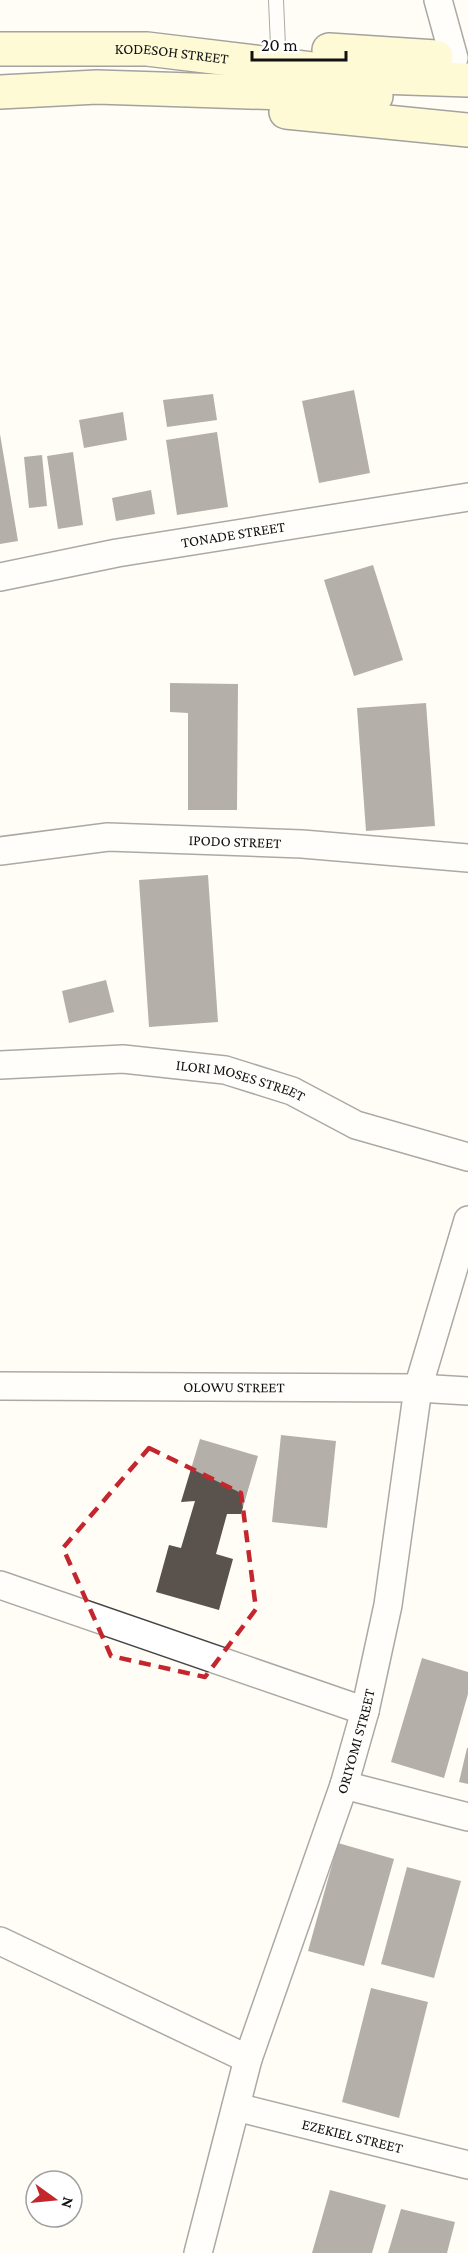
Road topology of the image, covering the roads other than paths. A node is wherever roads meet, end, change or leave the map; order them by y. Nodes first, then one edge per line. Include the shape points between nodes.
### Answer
1 (276, 0) edge
2 (438, 0) edge
3 (278, 46) junction
4 (0, 49) edge
5 (147, 49) junction
6 (463, 66) edge
7 (377, 86) junction
8 (97, 87) junction
9 (0, 92) edge
10 (467, 127) edge
11 (468, 497) edge
12 (0, 577) edge
13 (0, 851) edge
14 (468, 858) edge
15 (0, 1065) edge
16 (468, 1157) edge
17 (468, 1220) edge
18 (0, 1386) edge
19 (418, 1388) junction
20 (468, 1391) edge
21 (0, 1585) edge
22 (365, 1711) junction
23 (344, 1785) junction
24 (468, 1817) edge
25 (0, 1941) edge
26 (248, 2059) junction
27 (236, 2108) junction
28 (468, 2165) edge
29 (198, 2253) edge

1 - 3 lane
2 - 6 street
3 - 5 main road
3 - 6 main road
4 - 5 main road, KODESOH STREET
5 - 7 main road, KODESOH STREET
6 - 7 main road
7 - 8 main road
7 - 10 main road
8 - 9 main road
8 - 10 main road via 317,116
11 - 12 street, TONADE STREET via 117,553
13 - 14 street, IPODO STREET via 108,837 302,844
15 - 16 street, ILORI MOSES STREET via 123,1059 225,1070 292,1091 356,1125
17 - 19 street, ORIYOMI STREET
18 - 19 street, OLOWU STREET
19 - 20 street, OLOWU STREET
19 - 22 street, ORIYOMI STREET via 388,1605
21 - 22 street
22 - 23 street, ORIYOMI STREET
23 - 24 street
23 - 26 street, ORIYOMI STREET
25 - 26 street
26 - 27 street, ORIYOMI STREET
27 - 28 street, EZEKIEL STREET
27 - 29 street, ORIYOMI STREET

